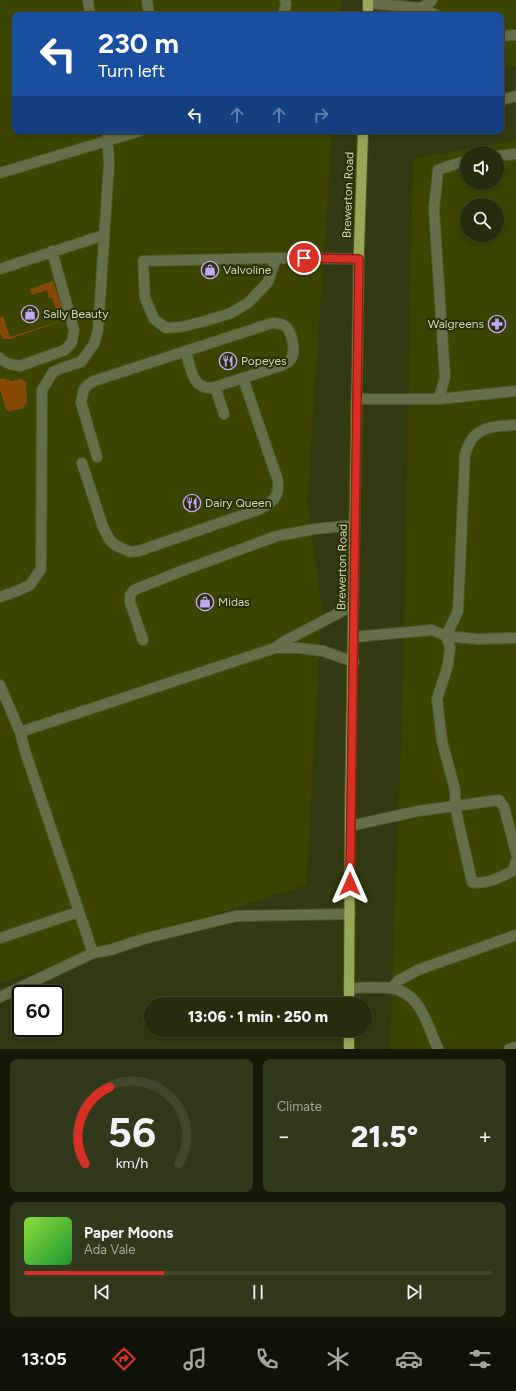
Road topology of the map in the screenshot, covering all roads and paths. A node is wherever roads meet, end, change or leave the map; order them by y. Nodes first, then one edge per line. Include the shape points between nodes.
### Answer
1 (88, 0) edge
2 (146, 0) edge
3 (432, 0) edge
4 (368, 2) edge
5 (420, 8) junction
6 (90, 12) edge
7 (148, 12) edge
8 (430, 12) edge
9 (516, 35) edge
10 (504, 36) edge
11 (516, 96) edge
12 (504, 99) edge
13 (363, 134) edge
14 (107, 135) edge
15 (516, 154) edge
16 (504, 155) edge
17 (460, 163) edge
18 (0, 173) edge
19 (104, 235) junction
20 (52, 252) junction
21 (276, 258) junction
22 (359, 259) junction
23 (0, 269) edge
24 (186, 351) junction
25 (0, 358) edge
26 (243, 378) junction
27 (215, 387) junction
28 (516, 391) edge
29 (357, 399) junction
30 (439, 399) junction
31 (224, 414) dead end
32 (516, 425) edge
33 (97, 457) dead end
34 (82, 463) dead end
35 (356, 525) junction
36 (0, 597) edge
37 (354, 605) junction
38 (446, 636) junction
39 (354, 637) junction
40 (516, 638) edge
41 (143, 640) dead end
42 (275, 648) junction
43 (354, 662) junction
44 (0, 685) edge
45 (20, 732) junction
46 (455, 806) junction
47 (350, 826) junction
48 (516, 853) edge
49 (516, 861) edge
50 (78, 912) junction
51 (350, 914) junction
52 (516, 934) edge
53 (0, 938) edge
54 (93, 953) junction
55 (349, 988) junction
56 (392, 988) junction
57 (0, 997) edge
58 (349, 997) edge
59 (349, 1037) edge
60 (516, 1047) edge
61 (349, 1049) edge
62 (438, 1049) edge
63 (509, 1049) edge

1 - 6 street
2 - 7 street
3 - 5 street
4 - 5 street
5 - 8 street
9 - 10 street
11 - 12 street
13 - 22 main road, Brewerton Road
14 - 18 street
14 - 19 street
15 - 16 street
17 - 30 street via 438,170 434,210 445,377
19 - 20 street
19 - 36 street via 98,330 94,344 81,362 53,372 42,390 41,569 30,585
20 - 23 street
20 - 25 street via 74,330 72,342 65,350 20,366
21 - 21 street via 268,282 248,303 231,313 205,321 166,328 154,319 145,298 143,261
21 - 22 street
22 - 29 main road, Brewerton Road
24 - 26 street via 272,323 286,326 290,332 294,352 287,363
24 - 27 street via 196,382 201,387
24 - 33 street via 89,384 84,389 81,402
26 - 27 street
26 - 34 street via 278,481 276,497 260,509 139,552 130,552 109,539
27 - 31 street
28 - 30 street
29 - 30 street
29 - 35 main road, Brewerton Road
32 - 38 street via 480,431 472,439 465,454 458,611
35 - 37 main road, Brewerton Road
35 - 41 street via 277,536 134,590 130,595 130,602
37 - 39 main road, Brewerton Road
37 - 42 street
38 - 39 street via 432,630
38 - 40 street via 477,639
38 - 46 street via 450,647 448,665 437,699 442,741 455,790
39 - 43 main road, Brewerton Road
42 - 43 street via 323,651
42 - 45 street
43 - 47 main road, Brewerton Road
44 - 45 street
45 - 50 street
46 - 47 street via 418,811
46 - 48 street via 499,800 504,807
46 - 49 street via 472,882 491,881 502,876 513,870
47 - 51 main road, Brewerton Road
50 - 53 street
50 - 54 street
51 - 54 street via 236,916
51 - 55 main road, Brewerton Road
52 - 56 street via 418,970 399,980
54 - 57 street
55 - 56 street
55 - 58 main road, Brewerton Road
56 - 62 street via 407,994 416,1002
59 - 61 main road
60 - 63 street

